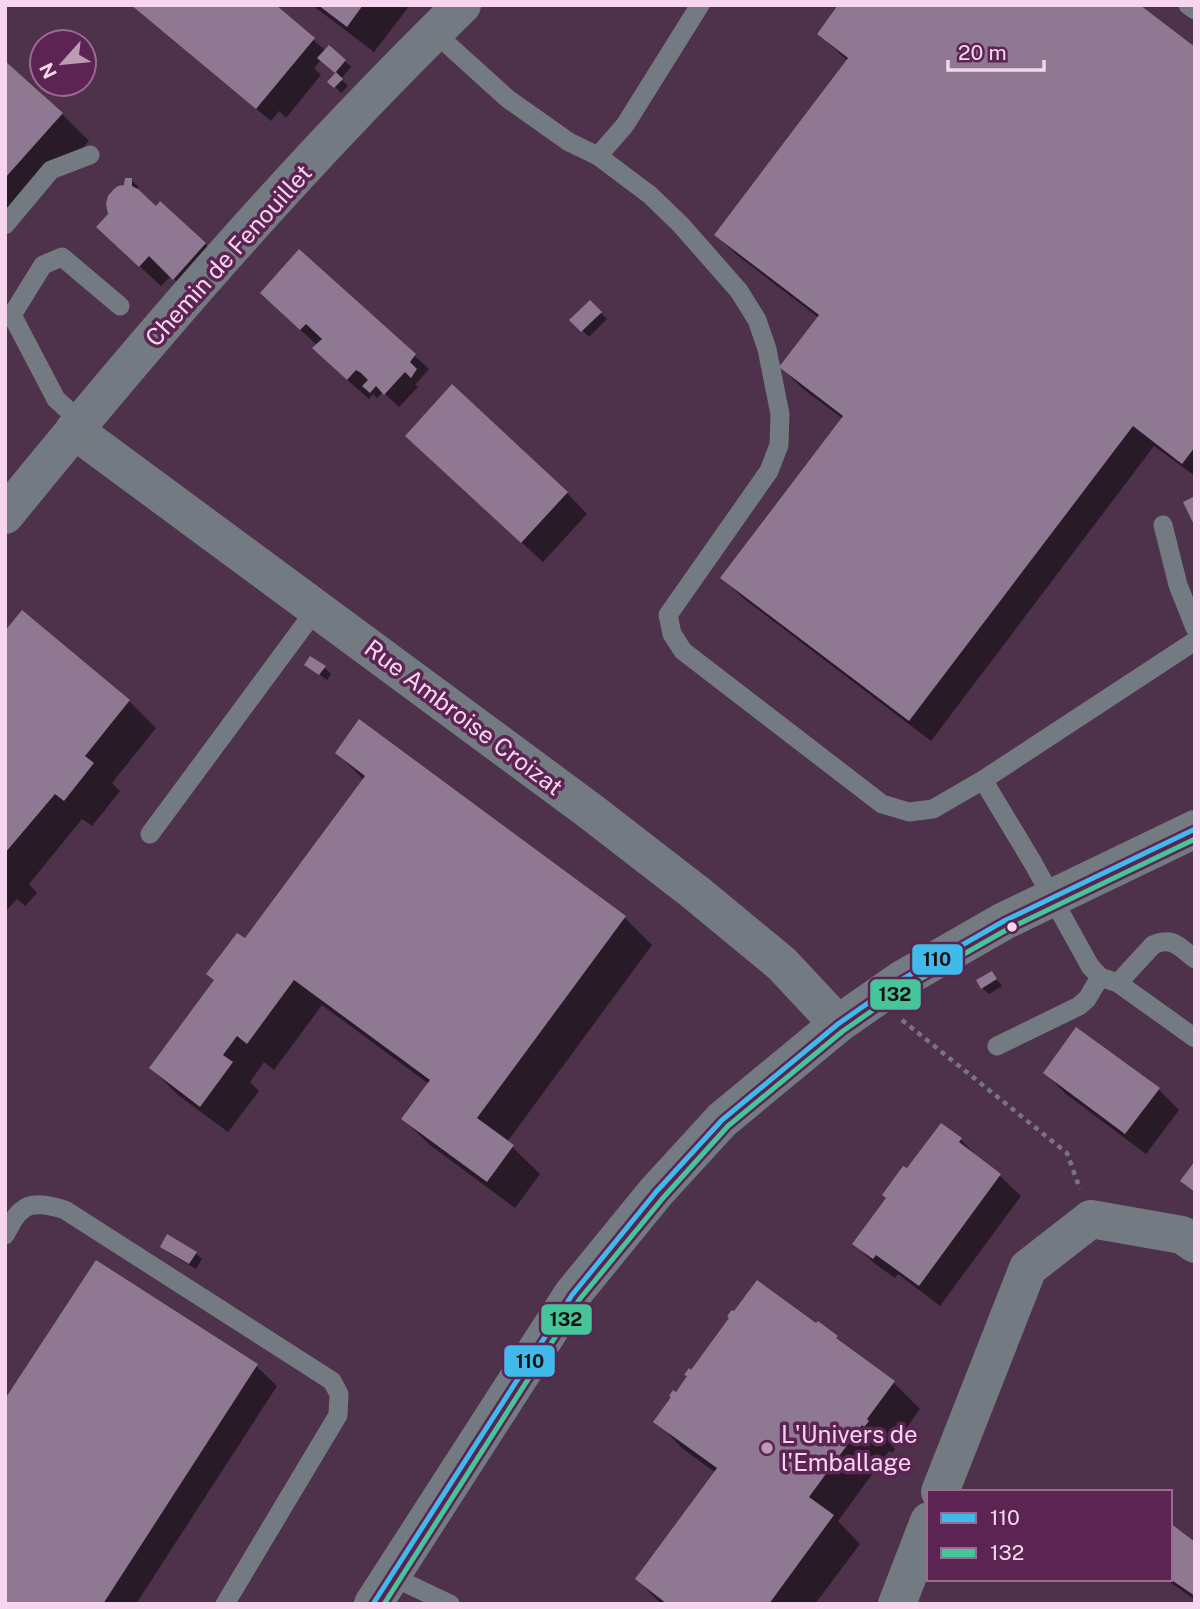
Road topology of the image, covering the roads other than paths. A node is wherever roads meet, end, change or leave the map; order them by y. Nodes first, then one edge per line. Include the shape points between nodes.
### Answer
1 (462, 5) edge
2 (700, 5) edge
3 (1188, 5) edge
4 (1195, 10) edge
5 (434, 32) junction
6 (90, 155) dead end
7 (598, 156) junction
8 (5, 225) edge
9 (120, 306) dead end
10 (8, 314) edge
11 (78, 426) junction
12 (5, 515) edge
13 (1163, 525) dead end
14 (317, 608) junction
15 (1195, 628) edge
16 (1195, 641) edge
17 (984, 780) junction
18 (1195, 829) edge
19 (150, 834) dead end
20 (1051, 898) junction
21 (1195, 959) edge
22 (1109, 980) junction
23 (838, 1024) junction
24 (1195, 1038) edge
25 (997, 1046) dead end
26 (5, 1235) edge
27 (1195, 1244) edge
28 (941, 1490) edge
29 (927, 1526) edge
30 (382, 1590) edge
31 (225, 1604) edge
32 (450, 1604) edge
33 (897, 1604) edge

1 - 5 street, Chemin de Fenouillet
2 - 7 lane via 625,125
3 - 4 lane
5 - 7 lane via 508,99 569,142
5 - 11 street, Chemin de Fenouillet via 228,252
6 - 8 lane via 51,170
7 - 17 lane via 666,210 739,291 757,320 780,414 779,445 769,471 668,615 672,634 683,651 881,804 909,813 933,809
9 - 10 lane via 62,257 43,265
10 - 11 lane via 56,399
11 - 12 street, Chemin de Fenouillet
11 - 14 street, Rue Ambroise Croizat
13 - 15 lane
14 - 19 lane
14 - 23 street, Rue Ambroise Croizat via 696,893 782,964
16 - 17 lane
17 - 20 lane
18 - 20 street
20 - 22 lane via 1090,966
20 - 23 street via 929,963
21 - 22 lane via 1172,942 1161,941
22 - 24 lane
22 - 25 lane via 1079,1006
23 - 30 street via 722,1120 572,1295
26 - 31 lane via 28,1206 65,1210 332,1381 339,1394 338,1415
27 - 28 street via 1182,1235 1091,1219 1028,1268
29 - 33 street
30 - 32 lane

